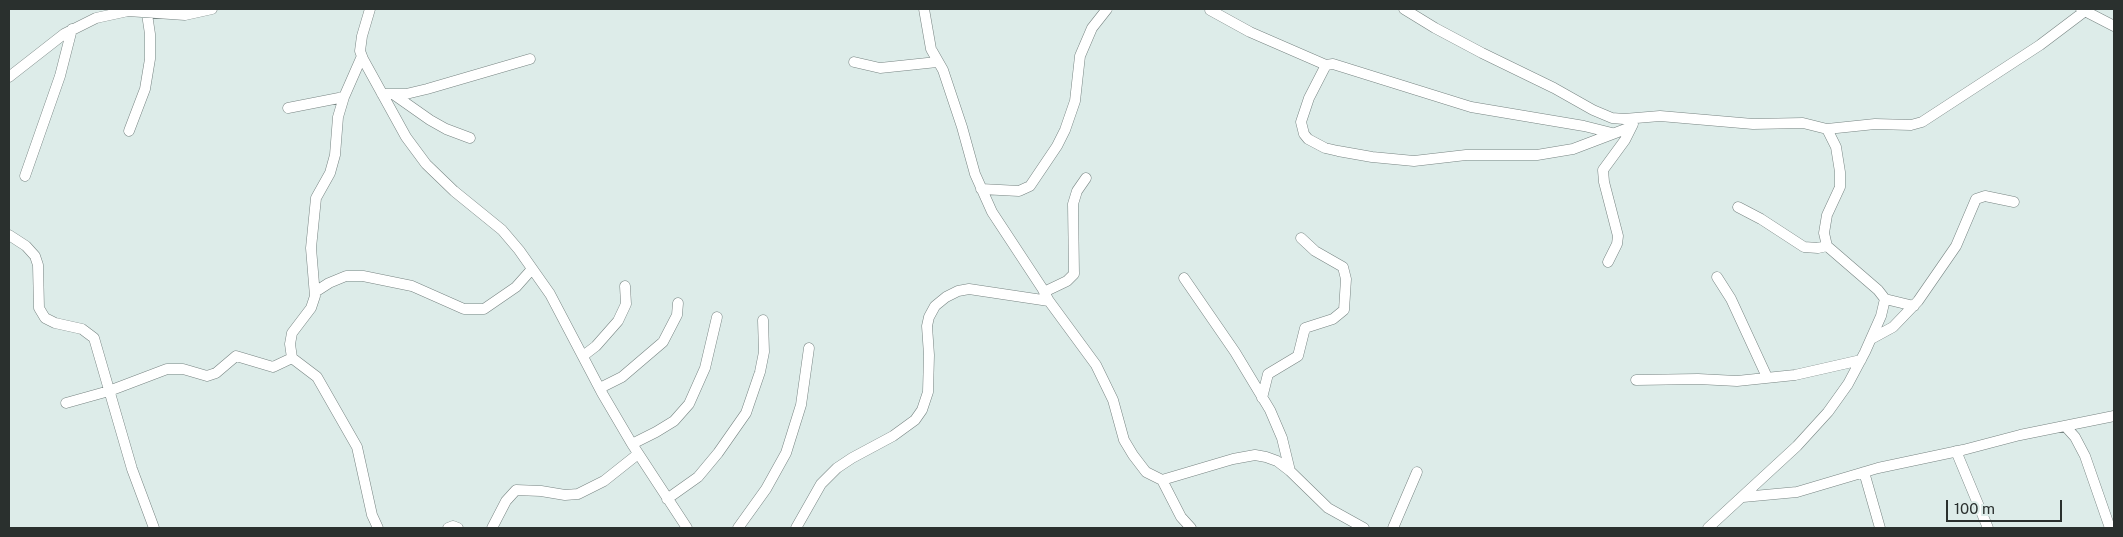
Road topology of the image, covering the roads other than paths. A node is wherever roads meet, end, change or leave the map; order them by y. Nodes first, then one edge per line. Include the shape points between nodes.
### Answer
1 (212, 9) edge
2 (370, 9) edge
3 (924, 9) edge
4 (1107, 9) edge
5 (1404, 9) edge
6 (1210, 10) dead end
7 (2083, 10) edge
8 (147, 14) junction
9 (2114, 26) edge
10 (72, 29) junction
11 (362, 56) junction
12 (530, 59) dead end
13 (854, 62) dead end
14 (938, 62) junction
15 (1326, 65) junction
16 (9, 77) edge
17 (388, 94) junction
18 (344, 97) junction
19 (288, 108) dead end
20 (1633, 122) junction
21 (1827, 129) junction
22 (130, 131) dead end
23 (1612, 134) junction
24 (470, 138) dead end
25 (25, 176) dead end
26 (1086, 178) dead end
27 (981, 188) junction
28 (2014, 202) dead end
29 (1738, 207) dead end
30 (9, 235) edge
31 (1301, 238) dead end
32 (1827, 246) junction
33 (1608, 262) dead end
34 (532, 269) junction
35 (1717, 277) dead end
36 (1184, 278) dead end
37 (625, 286) dead end
38 (315, 292) junction
39 (1046, 296) junction
40 (1885, 299) junction
41 (678, 303) dead end
42 (1914, 306) junction
43 (717, 317) dead end
44 (763, 320) dead end
45 (1871, 338) junction
46 (809, 348) dead end
47 (583, 356) junction
48 (292, 358) junction
49 (1861, 360) junction
50 (1767, 377) junction
51 (1636, 380) dead end
52 (600, 388) junction
53 (110, 392) junction
54 (1262, 398) junction
55 (66, 403) dead end
56 (2114, 416) edge
57 (2066, 426) junction
58 (632, 444) junction
59 (1956, 452) junction
60 (638, 454) junction
61 (1290, 471) junction
62 (1417, 472) dead end
63 (1864, 472) junction
64 (1162, 480) junction
65 (1743, 497) junction
66 (667, 499) junction
67 (1721, 524) edge
68 (154, 528) edge
69 (378, 528) edge
70 (448, 528) edge
71 (458, 528) edge
72 (492, 528) edge
73 (688, 528) edge
74 (738, 528) edge
75 (796, 528) edge
76 (1191, 528) edge
77 (1364, 528) edge
78 (1393, 528) edge
79 (1708, 528) edge
80 (1880, 528) edge
81 (1988, 528) edge
82 (2110, 528) edge

1 - 8 street via 185,15
2 - 11 street via 360,44
3 - 14 street via 931,49
4 - 27 street via 1092,28 1080,56 1075,101 1065,130 1030,186 1019,191
5 - 20 street via 1593,110
6 - 15 street via 1250,32
7 - 9 street
7 - 21 street via 2040,45 1922,122 1911,126 1875,124
8 - 10 street via 128,11 111,14
8 - 22 street via 150,59 145,89
10 - 16 street
10 - 25 street via 60,76
11 - 17 street
11 - 18 street
12 - 17 street via 427,89
13 - 14 street via 880,68
14 - 27 street
15 - 23 street via 1338,65 1464,106 1584,126
15 - 23 street via 1301,122 1308,139 1325,148 1414,161 1466,155 1537,155 1573,149
17 - 24 street via 454,133
17 - 34 street via 406,137 426,164 502,230
18 - 19 street
18 - 38 street via 338,118 335,155 314,209 311,248
20 - 21 street via 1660,116 1753,124 1803,123
20 - 23 street
20 - 33 street via 1603,170 1618,236
21 - 32 street via 1836,147 1840,187 1826,224 1824,239
26 - 39 street via 1073,204 1074,274
27 - 39 street via 992,212
28 - 42 street via 1985,196 1976,198 1956,246
29 - 32 street via 1804,247
30 - 53 street via 35,256 39,308 46,318 82,329 94,338
31 - 54 street via 1343,267 1346,279 1344,310 1333,319 1305,328 1298,356 1268,374
32 - 40 street
34 - 38 street via 516,287 484,309 464,309 412,286 363,276 346,276
34 - 47 street via 550,294
35 - 50 street
36 - 54 street
37 - 47 street via 626,304 618,321
38 - 48 street via 311,308 291,335
39 - 64 street via 1096,366 1113,400 1124,440 1133,455 1146,472
39 - 75 street via 969,289 946,297 935,306 929,317 928,392 922,410 915,420 893,436 837,468 821,484
40 - 42 street
40 - 45 street
41 - 52 street via 677,315 663,342 622,377
42 - 45 street via 1893,327
43 - 58 street via 705,368 689,404 674,420
44 - 66 street via 764,352 746,413 698,477
45 - 49 street
46 - 74 street via 801,405 786,453 766,489
47 - 52 street
48 - 53 street via 273,367 236,356 216,373 206,376 183,369 166,369
48 - 69 street via 316,377 357,447 372,515
49 - 50 street via 1795,375
49 - 65 street via 1848,384 1815,427
50 - 51 street via 1737,381
52 - 58 street
53 - 55 street
53 - 68 street via 132,469
54 - 61 street via 1282,438
56 - 57 street
57 - 59 street
57 - 82 street via 2085,456
58 - 60 street
59 - 63 street
59 - 81 street
60 - 66 street
60 - 72 street via 604,481 578,494 516,490 506,501
61 - 64 street via 1277,461 1255,455
61 - 77 street via 1328,508
62 - 78 street
63 - 65 street via 1796,492
63 - 80 street
64 - 76 street via 1181,517
65 - 67 street
66 - 73 street
67 - 79 street
70 - 71 street

